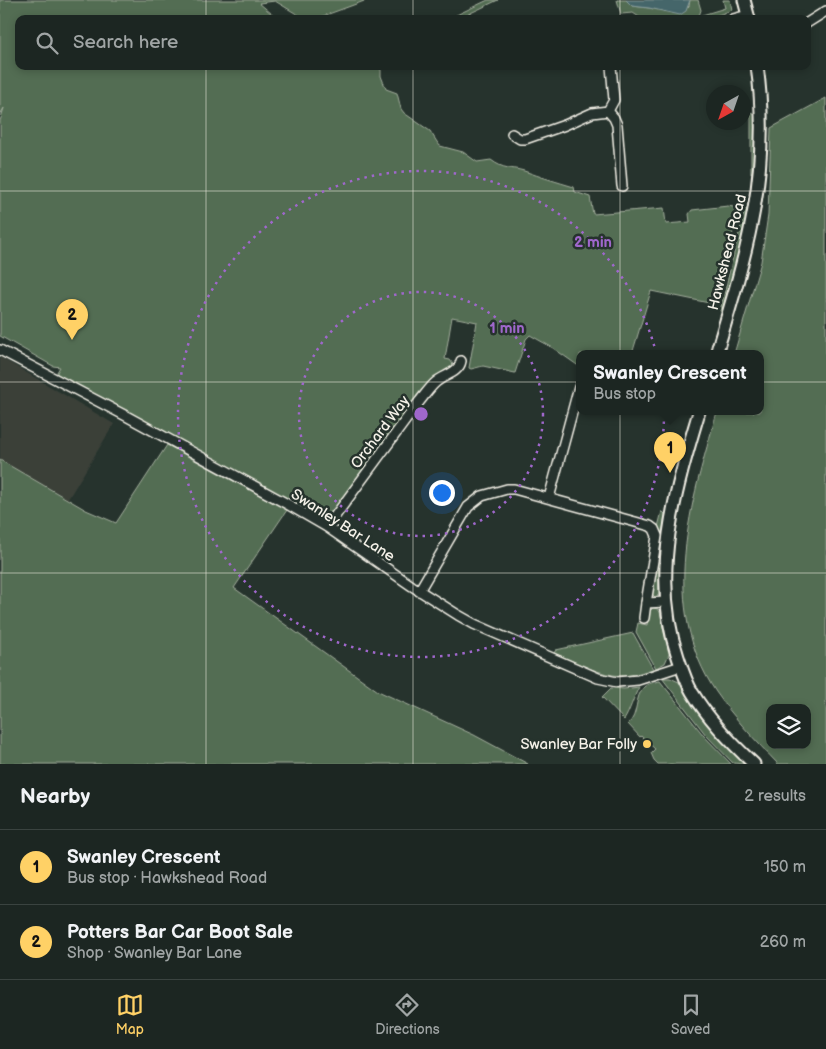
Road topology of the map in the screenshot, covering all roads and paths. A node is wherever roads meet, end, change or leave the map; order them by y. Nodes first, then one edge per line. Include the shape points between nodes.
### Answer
1 (744, 0) edge
2 (826, 11) edge
3 (748, 15) edge
4 (811, 20) edge
5 (611, 70) edge
6 (757, 70) edge
7 (608, 111) junction
8 (512, 134) dead end
9 (622, 186) dead end
10 (0, 350) edge
11 (717, 350) edge
12 (461, 361) dead end
13 (576, 398) edge
14 (698, 415) edge
15 (549, 498) junction
16 (327, 527) junction
17 (419, 591) junction
18 (666, 602) junction
19 (646, 603) junction
20 (644, 618) dead end
21 (681, 666) junction
22 (754, 764) edge

1 - 3 street
2 - 4 street
5 - 7 street via 614,100
6 - 11 street, Hawkshead Road via 761,145 757,198 744,261
7 - 8 street via 525,139 520,140
7 - 9 street via 617,124
10 - 16 street, Swanley Bar Lane
12 - 16 street, Orchard Way via 456,370 435,382
13 - 15 street
14 - 18 street via 669,528
15 - 17 street via 507,489 474,501
15 - 19 street via 654,529 657,536
16 - 17 street, Swanley Bar Lane
17 - 21 street, Swanley Bar Lane via 474,624 598,678 617,682 638,680
18 - 19 street
18 - 21 street
19 - 20 street
21 - 22 street via 706,714

